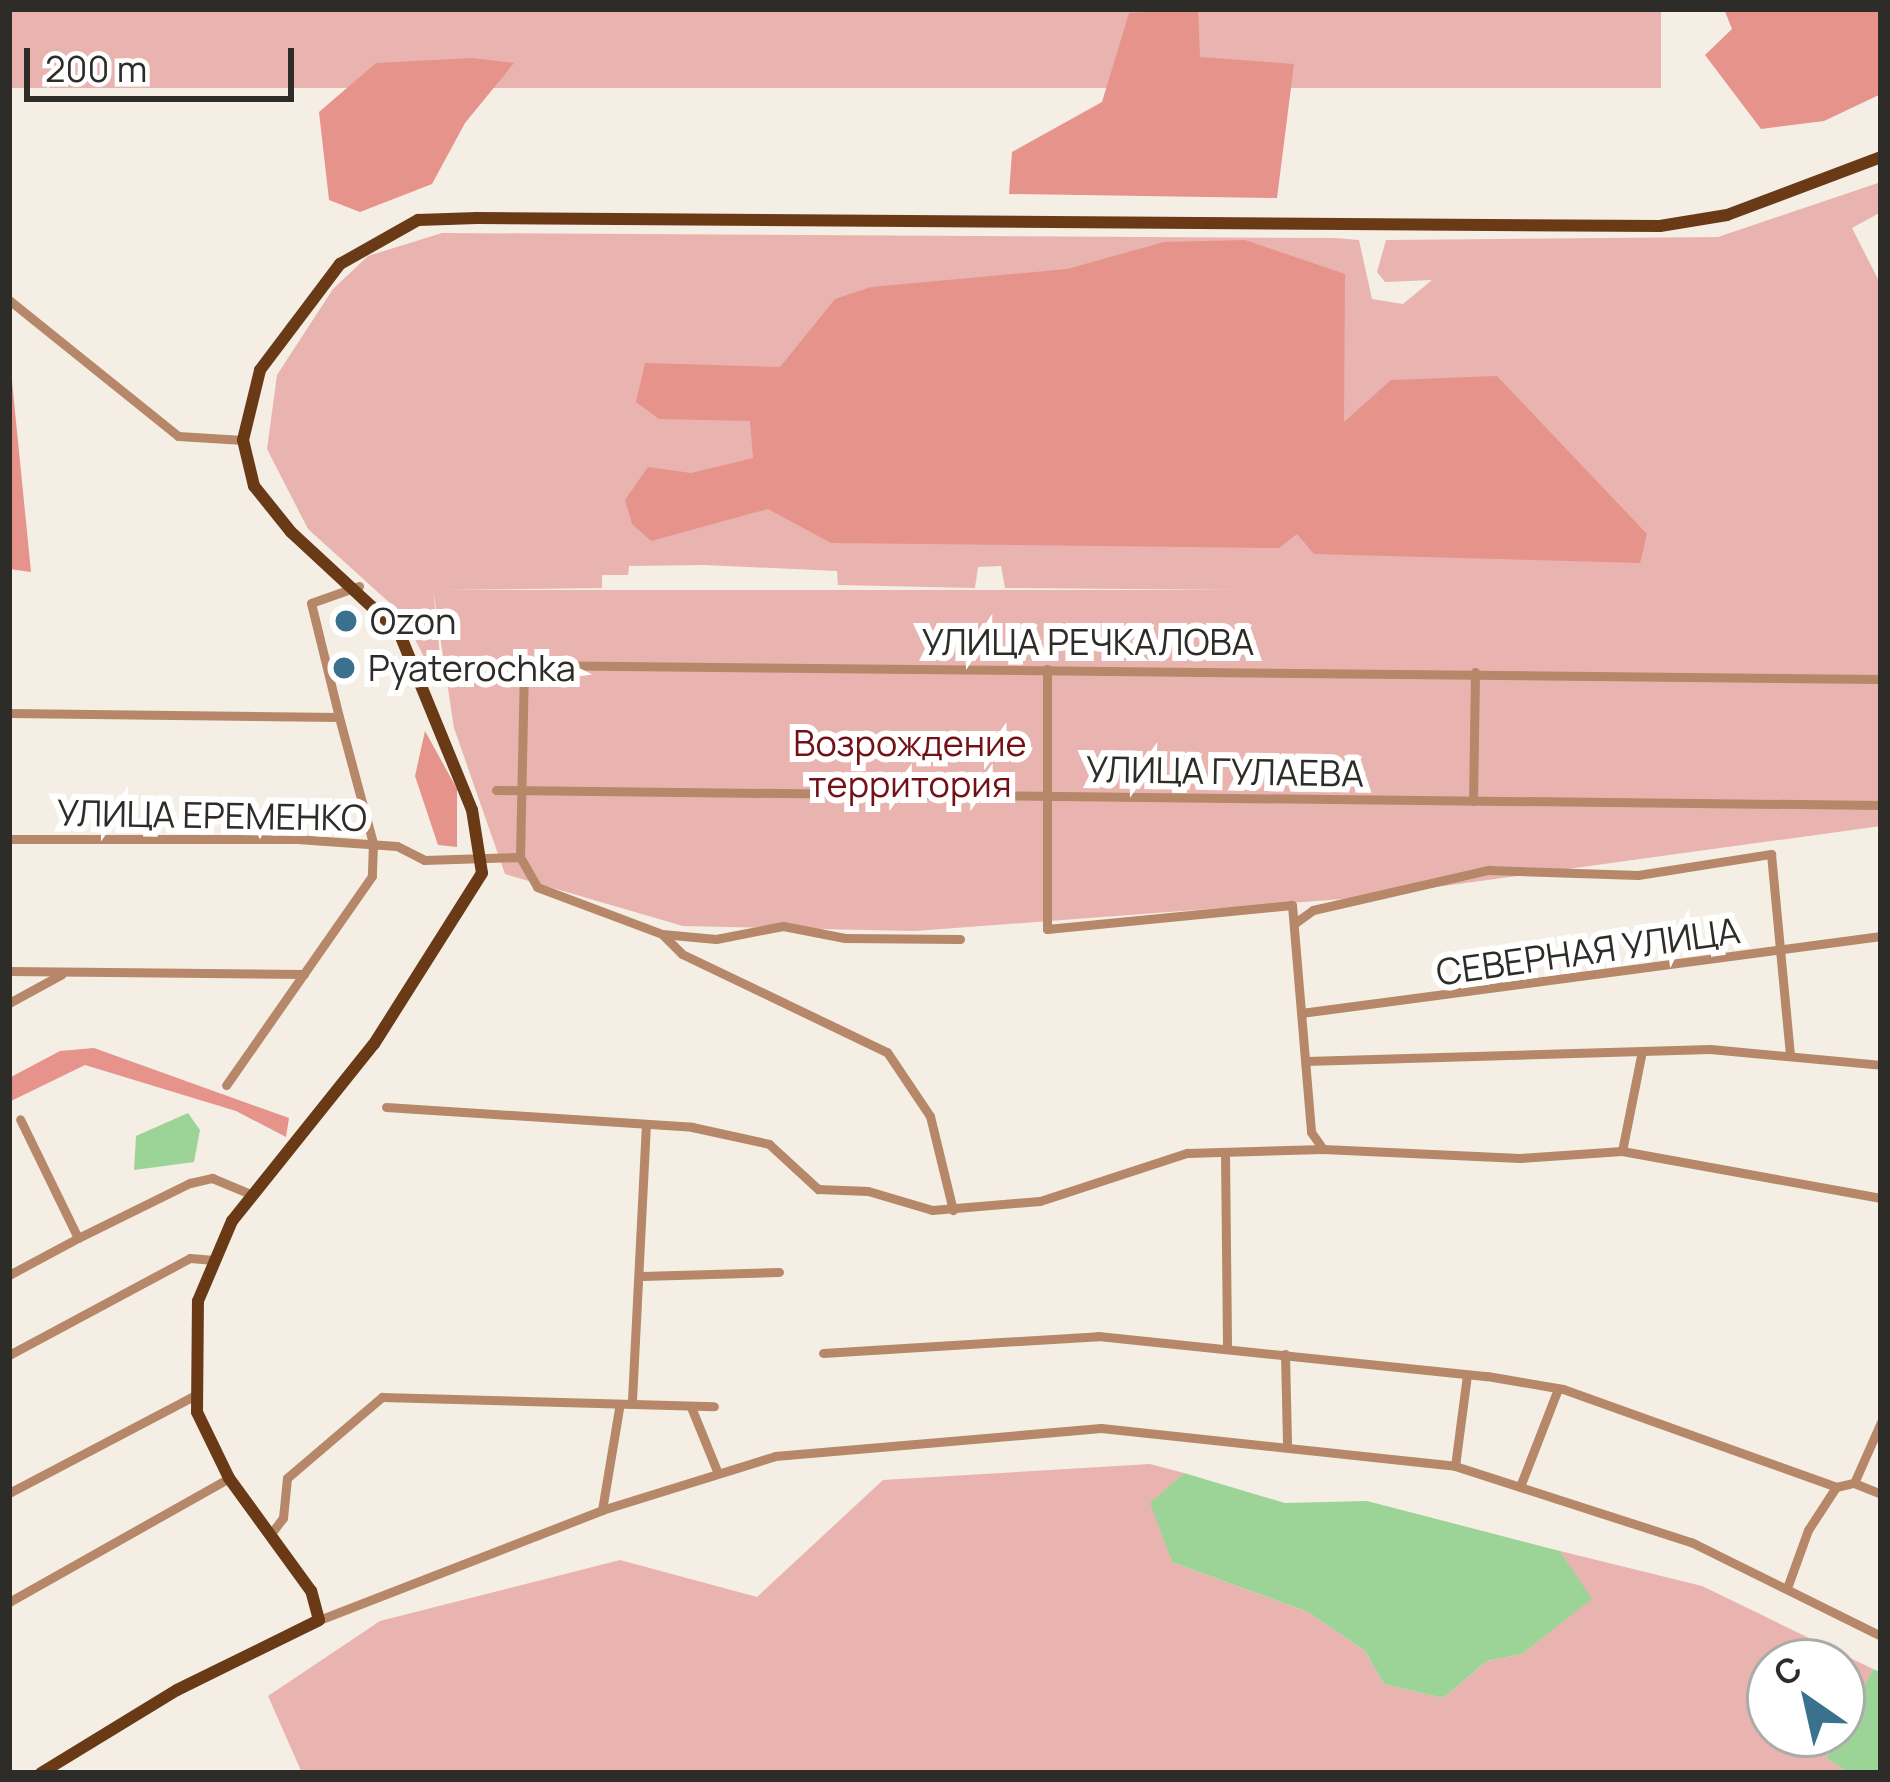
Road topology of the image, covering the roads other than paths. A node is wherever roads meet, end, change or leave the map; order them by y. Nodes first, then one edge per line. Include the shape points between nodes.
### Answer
1 (1881, 158) edge
2 (9, 300) edge
3 (243, 440) junction
4 (359, 586) junction
5 (1047, 669) junction
6 (1474, 672) junction
7 (1881, 679) edge
8 (9, 713) edge
9 (339, 717) junction
10 (496, 790) dead end
11 (524, 791) junction
12 (1046, 796) junction
13 (1473, 801) junction
14 (1881, 805) edge
15 (9, 839) edge
16 (373, 843) junction
17 (482, 857) junction
18 (520, 857) junction
19 (1295, 923) junction
20 (662, 934) junction
21 (1881, 936) edge
22 (960, 939) dead end
23 (1785, 950) junction
24 (9, 971) edge
25 (67, 971) junction
26 (304, 974) junction
27 (9, 1004) edge
28 (1301, 1013) junction
29 (1642, 1052) junction
30 (1790, 1054) junction
31 (1306, 1060) junction
32 (1881, 1065) edge
33 (226, 1085) dead end
34 (386, 1107) dead end
35 (20, 1119) dead end
36 (646, 1124) junction
37 (1323, 1149) junction
38 (1622, 1150) junction
39 (1225, 1152) junction
40 (253, 1195) junction
41 (1881, 1198) edge
42 (952, 1210) junction
43 (77, 1238) junction
44 (211, 1260) junction
45 (779, 1272) dead end
46 (9, 1275) edge
47 (642, 1276) junction
48 (1227, 1348) junction
49 (823, 1353) dead end
50 (1285, 1354) junction
51 (9, 1355) edge
52 (1467, 1375) junction
53 (1557, 1390) junction
54 (192, 1397) junction
55 (632, 1400) junction
56 (714, 1406) dead end
57 (691, 1407) junction
58 (619, 1408) junction
59 (1881, 1422) edge
60 (1287, 1443) junction
61 (1455, 1466) junction
62 (717, 1471) junction
63 (230, 1478) junction
64 (1854, 1483) junction
65 (1521, 1484) junction
66 (1836, 1487) junction
67 (9, 1493) edge
68 (1881, 1494) edge
69 (602, 1510) junction
70 (270, 1534) junction
71 (1786, 1588) junction
72 (9, 1602) edge
73 (319, 1620) junction
74 (1881, 1636) edge
75 (41, 1773) edge

1 - 3 main road via 1727,215 1594,230 418,220 340,264 260,370
2 - 3 street via 178,436
3 - 4 main road via 266,502
4 - 9 street via 311,602
4 - 17 main road via 388,615 424,684
5 - 6 street, УЛИЦА РЕЧКАЛОВА
5 - 11 street, УЛИЦА РЕЧКАЛОВА via 524,665
5 - 12 street
6 - 7 street, УЛИЦА РЕЧКАЛОВА
6 - 13 street
8 - 9 street
9 - 16 street
10 - 11 street, УЛИЦА ГУЛАЕВА
11 - 12 street, УЛИЦА ГУЛАЕВА
11 - 18 street, УЛИЦА РЕЧКАЛОВА
12 - 13 street, УЛИЦА ГУЛАЕВА
12 - 19 street via 1047,929 1292,905
13 - 14 street, УЛИЦА ГУЛАЕВА
15 - 16 street, УЛИЦА ЕРЕМЕНКО
16 - 17 street, УЛИЦА ЕРЕМЕНКО via 424,860
16 - 26 street via 371,876
17 - 18 street
17 - 40 main road via 477,885 405,999
18 - 20 street via 537,887
19 - 23 street via 1383,891 1520,866 1638,875 1771,854
19 - 28 street
20 - 22 street via 716,939 783,926 845,938
20 - 42 street via 682,953 887,1052 930,1116
21 - 23 street, СЕВЕРНАЯ УЛИЦА
23 - 28 street, СЕВЕРНАЯ УЛИЦА
23 - 30 street
24 - 25 street
25 - 26 street
25 - 27 street
26 - 33 street
28 - 31 street
29 - 30 street
29 - 31 street
29 - 38 street
30 - 32 street
31 - 37 street via 1311,1132
34 - 36 street
35 - 43 street
36 - 42 street via 769,1144 818,1189
36 - 47 street
37 - 38 street via 1520,1159
37 - 39 street
38 - 41 street
39 - 42 street via 1187,1153 1040,1201
39 - 48 street
40 - 43 street via 212,1178 190,1183
40 - 44 main road
43 - 46 street
44 - 51 street via 190,1258
44 - 54 main road via 194,1325
45 - 47 street
47 - 55 street
48 - 49 street via 1098,1336
48 - 50 street
50 - 52 street
50 - 60 street
52 - 53 street
52 - 61 street
53 - 65 street
53 - 66 street via 1794,1464
54 - 63 main road
54 - 67 street
55 - 57 street
55 - 58 street
56 - 57 street
57 - 62 street
58 - 69 street
58 - 70 street via 382,1397 287,1478 283,1518
59 - 64 street
60 - 61 street
60 - 62 street via 1023,1430 859,1444
61 - 65 street
62 - 69 street
63 - 70 main road
63 - 72 street
64 - 66 street
64 - 68 street
65 - 71 street via 1690,1542
66 - 71 street
69 - 73 street
70 - 73 main road
71 - 74 street
73 - 75 main road via 177,1690

